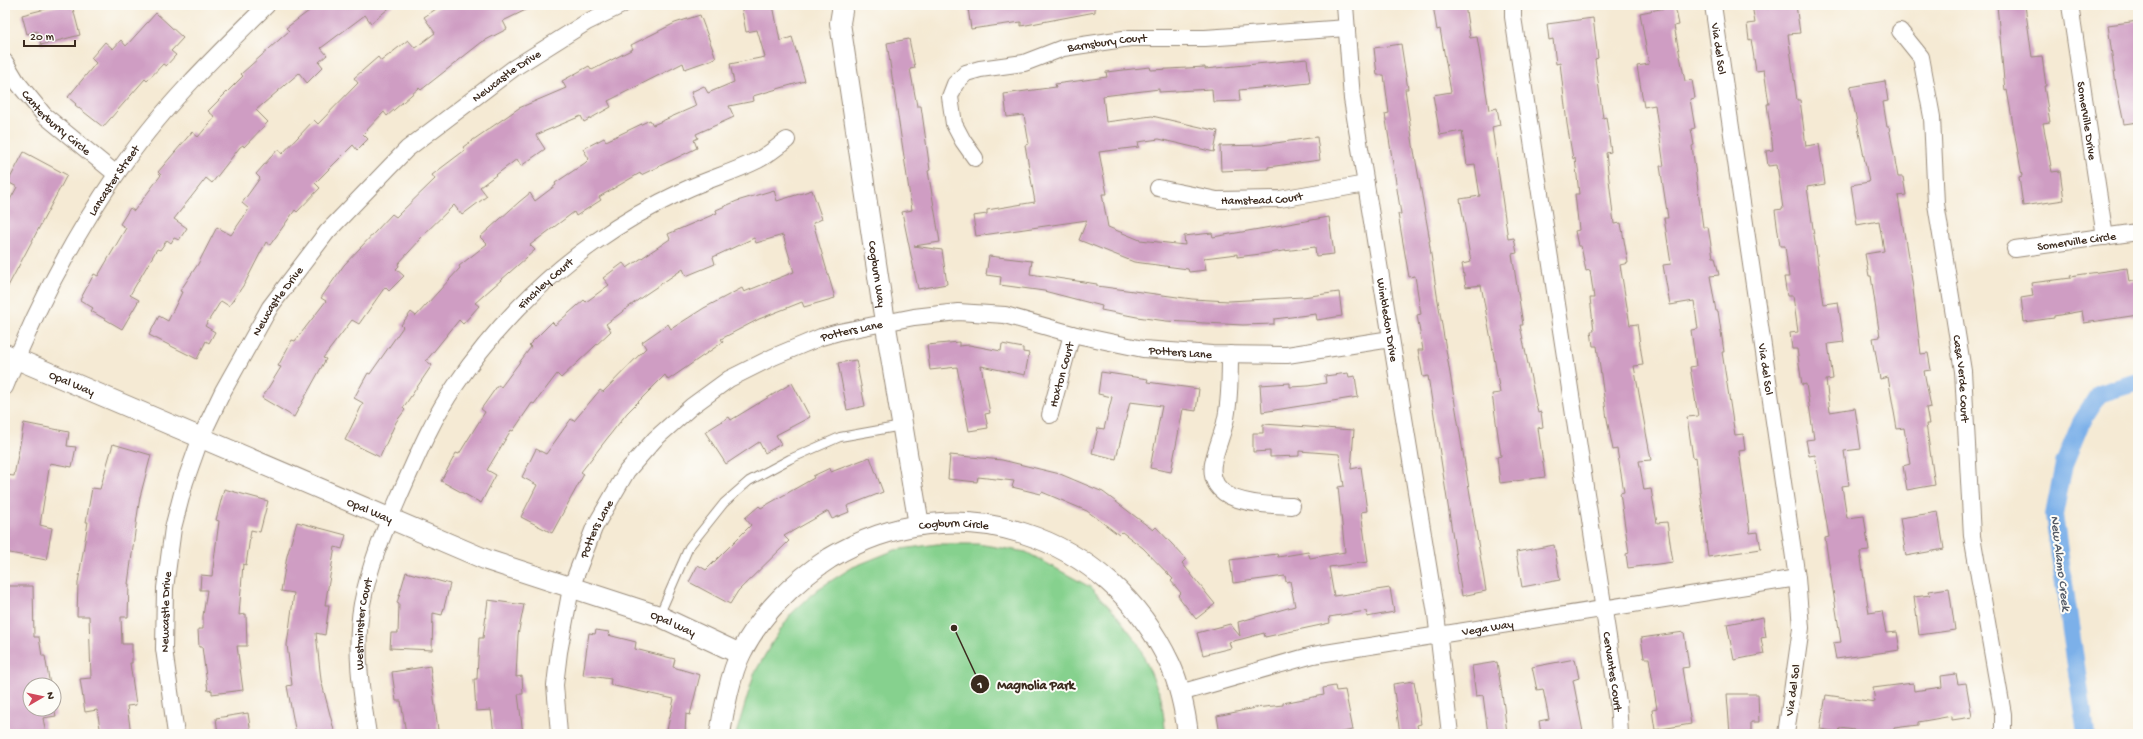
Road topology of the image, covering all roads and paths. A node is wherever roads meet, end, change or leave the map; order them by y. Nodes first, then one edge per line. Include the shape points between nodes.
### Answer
1 (266, 5) edge
2 (622, 5) edge
3 (828, 5) edge
4 (1345, 5) edge
5 (1513, 5) edge
6 (1713, 5) edge
7 (2070, 5) edge
8 (842, 14) edge
9 (1347, 28) junction
10 (1900, 31) dead end
11 (5, 62) edge
12 (788, 140) dead end
13 (975, 158) dead end
14 (116, 174) junction
15 (1366, 184) junction
16 (1158, 188) dead end
17 (2138, 232) edge
18 (2105, 237) junction
19 (2015, 249) dead end
20 (886, 323) junction
21 (1072, 334) junction
22 (1391, 339) junction
23 (1230, 354) junction
24 (11, 357) edge
25 (5, 387) edge
26 (1050, 415) dead end
27 (902, 426) junction
28 (201, 437) junction
29 (1292, 506) dead end
30 (390, 518) junction
31 (918, 525) junction
32 (1797, 578) junction
33 (571, 588) junction
34 (1603, 608) junction
35 (659, 616) junction
36 (1439, 634) junction
37 (740, 654) junction
38 (1180, 693) junction
39 (176, 734) edge
40 (368, 734) edge
41 (559, 734) edge
42 (720, 734) edge
43 (1188, 734) edge
44 (1450, 734) edge
45 (1620, 734) edge
46 (1786, 734) edge
47 (2003, 734) edge

1 - 14 street, Lancaster Street via 204,67 149,130
2 - 28 street, Newcastle Drive via 587,22 514,68 407,149 327,232 270,306
3 - 8 street, Cogburn Way via 830,11
4 - 9 street, Wimbledon Drive
5 - 34 street
6 - 32 street, Via del Sol
7 - 18 street, Somerville Drive
8 - 20 street, Cogburn Way
9 - 13 street, Barnsbury Court via 1205,38 1130,38 1063,48 1024,63 966,73 955,84 950,97 954,124
9 - 15 street, Wimbledon Drive via 1352,98
10 - 47 street, Casa Verde Court via 1921,57 1932,117 1936,204 1963,371 1972,536 2003,714
11 - 14 street, Canterburry Circle via 17,82 44,115
12 - 30 street, Finchley Court via 759,159 685,190 636,215 565,265 526,300 455,386 425,437
14 - 24 street, Lancaster Street via 69,250
15 - 16 street, Hamstead Court via 1280,200 1217,200
15 - 22 street, Wimbledon Drive
17 - 18 street, Somerville Circle
18 - 19 street, Somerville Circle
20 - 21 street, Potters Lane via 938,314 979,312 1026,320
20 - 27 street, Cogburn Way
20 - 33 street, Potters Lane via 821,337 773,357 728,379 692,406 655,439 626,471 594,528
21 - 23 street, Potters Lane via 1144,349
21 - 26 street, Hoxton Court
22 - 23 street, Potters Lane via 1287,355
22 - 36 street, Wimbledon Drive
23 - 29 street via 1227,412 1214,461 1214,480 1223,492 1232,498 1259,505
24 - 25 street, Lancaster Street
24 - 28 street, Opal Way
27 - 31 street, Cogburn Way
27 - 35 lane via 840,437 749,481 724,503 689,547
28 - 30 street, Opal Way
28 - 39 street, Newcastle Drive via 172,528 164,588 164,649
30 - 33 street, Opal Way via 487,560
30 - 40 street, Westminster Court via 367,579 359,630 360,685
31 - 37 street, Cogburn Circle via 888,531 866,540 818,566 792,587 765,616
31 - 38 street, Cogburn Circle via 990,524 1031,535 1065,550 1103,576 1139,612 1161,647
32 - 34 street, Vega Way
32 - 46 street, Via del Sol via 1801,628
33 - 35 street, Opal Way
33 - 41 street, Potters Lane via 555,685
34 - 36 street, Vega Way
34 - 45 street, Cervantes Court via 1618,702
35 - 37 street, Opal Way
36 - 38 street, Vega Way via 1313,655
36 - 44 street, Wimbledon Drive
37 - 42 street, Cogburn Circle
38 - 43 street, Cogburn Circle

